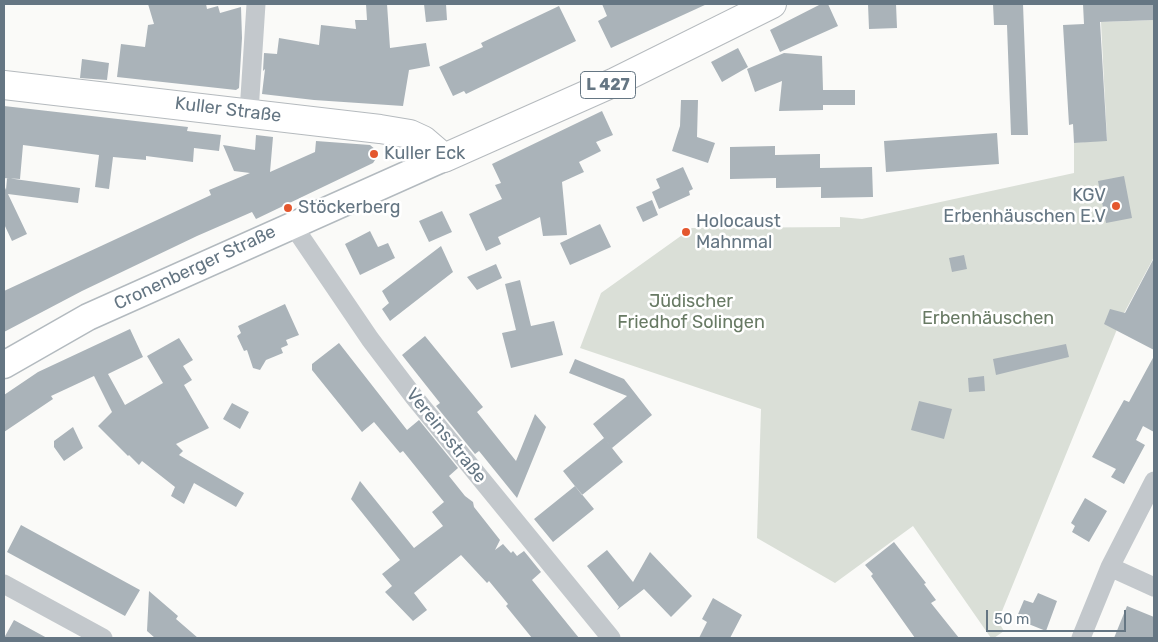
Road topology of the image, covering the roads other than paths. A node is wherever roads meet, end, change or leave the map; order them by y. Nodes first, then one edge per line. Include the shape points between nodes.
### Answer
1 (256, 4) edge
2 (772, 4) edge
3 (4, 85) edge
4 (249, 112) junction
5 (444, 158) junction
6 (292, 224) junction
7 (4, 365) edge
8 (1154, 480) edge
9 (1110, 567) junction
10 (4, 584) edge
11 (1154, 587) edge
12 (103, 638) edge
13 (611, 638) edge
14 (1081, 638) edge

1 - 4 street
2 - 5 main road, Cronenberger Straße / L 427 via 615,82
3 - 4 main road, Kuller Straße
4 - 5 main road, Kuller Straße via 410,134 423,140
5 - 6 main road, Cronenberger Straße / L 427
6 - 7 main road, Cronenberger Straße / L 427 via 88,317
6 - 13 street, Vereinsstraße via 381,354
8 - 9 street
9 - 11 street
9 - 14 street
10 - 12 street

